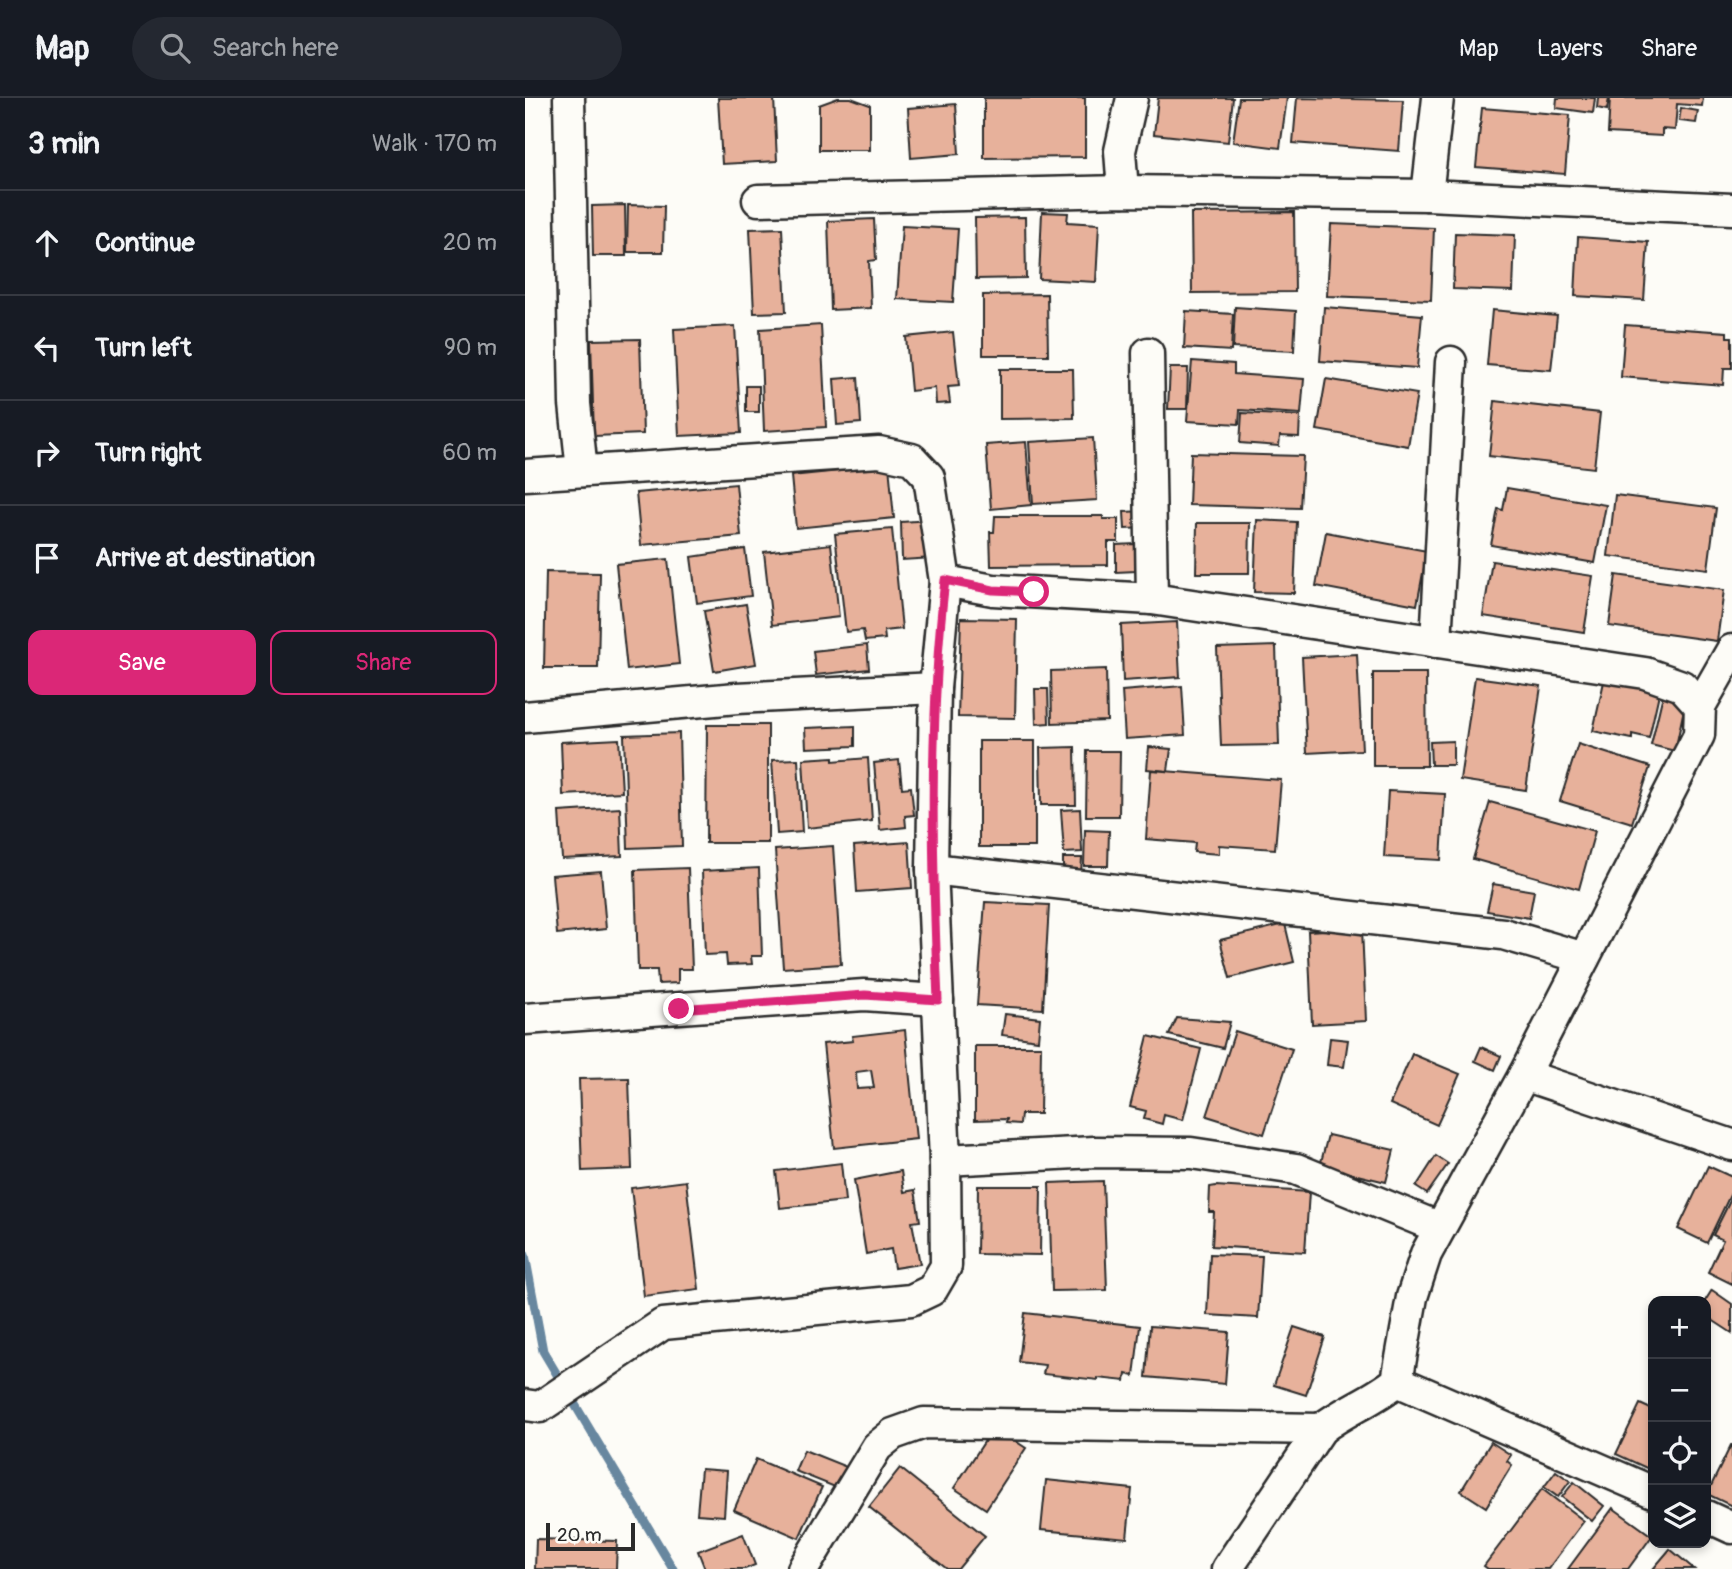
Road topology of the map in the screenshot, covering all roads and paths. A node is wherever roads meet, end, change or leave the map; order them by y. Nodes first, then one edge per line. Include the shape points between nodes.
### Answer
1 (569, 98) edge
2 (1132, 98) edge
3 (1438, 98) edge
4 (1123, 191) junction
5 (1427, 195) junction
6 (758, 200) dead end
7 (1732, 209) edge
8 (1148, 353) dead end
9 (1451, 362) dead end
10 (582, 471) junction
11 (525, 475) edge
12 (945, 580) junction
13 (1152, 599) junction
14 (1436, 642) junction
15 (1732, 650) edge
16 (935, 688) junction
17 (1700, 706) junction
18 (525, 717) edge
19 (932, 869) junction
20 (1584, 958) junction
21 (938, 1000) junction
22 (525, 1019) edge
23 (1524, 1075) junction
24 (1732, 1145) edge
25 (946, 1160) junction
26 (1440, 1228) junction
27 (1397, 1381) junction
28 (525, 1405) edge
29 (1321, 1429) junction
30 (1648, 1490) edge
31 (1711, 1518) edge
32 (1732, 1528) edge
33 (803, 1569) edge
34 (1227, 1569) edge

1 - 10 street via 575,404
2 - 4 street via 1120,151
3 - 5 street
4 - 5 street
4 - 6 street
5 - 7 street
8 - 13 street
9 - 14 street
10 - 11 street
10 - 12 street via 879,452 912,459 929,477
12 - 13 street via 993,590
12 - 16 street
13 - 14 street
14 - 17 street via 1645,673 1682,686
15 - 17 street
16 - 18 street via 737,698
16 - 19 street
17 - 20 street via 1699,735
19 - 20 street via 1503,933
19 - 21 street
20 - 23 street
21 - 22 street via 865,995
21 - 25 street
23 - 24 street
23 - 26 street
25 - 26 street via 1094,1152 1191,1153 1296,1169
25 - 28 street via 946,1266 932,1290 911,1300 663,1324 540,1407
26 - 27 street via 1412,1297
27 - 29 street
27 - 30 street
29 - 33 street via 924,1423 893,1434 877,1447
29 - 34 street
31 - 32 street

